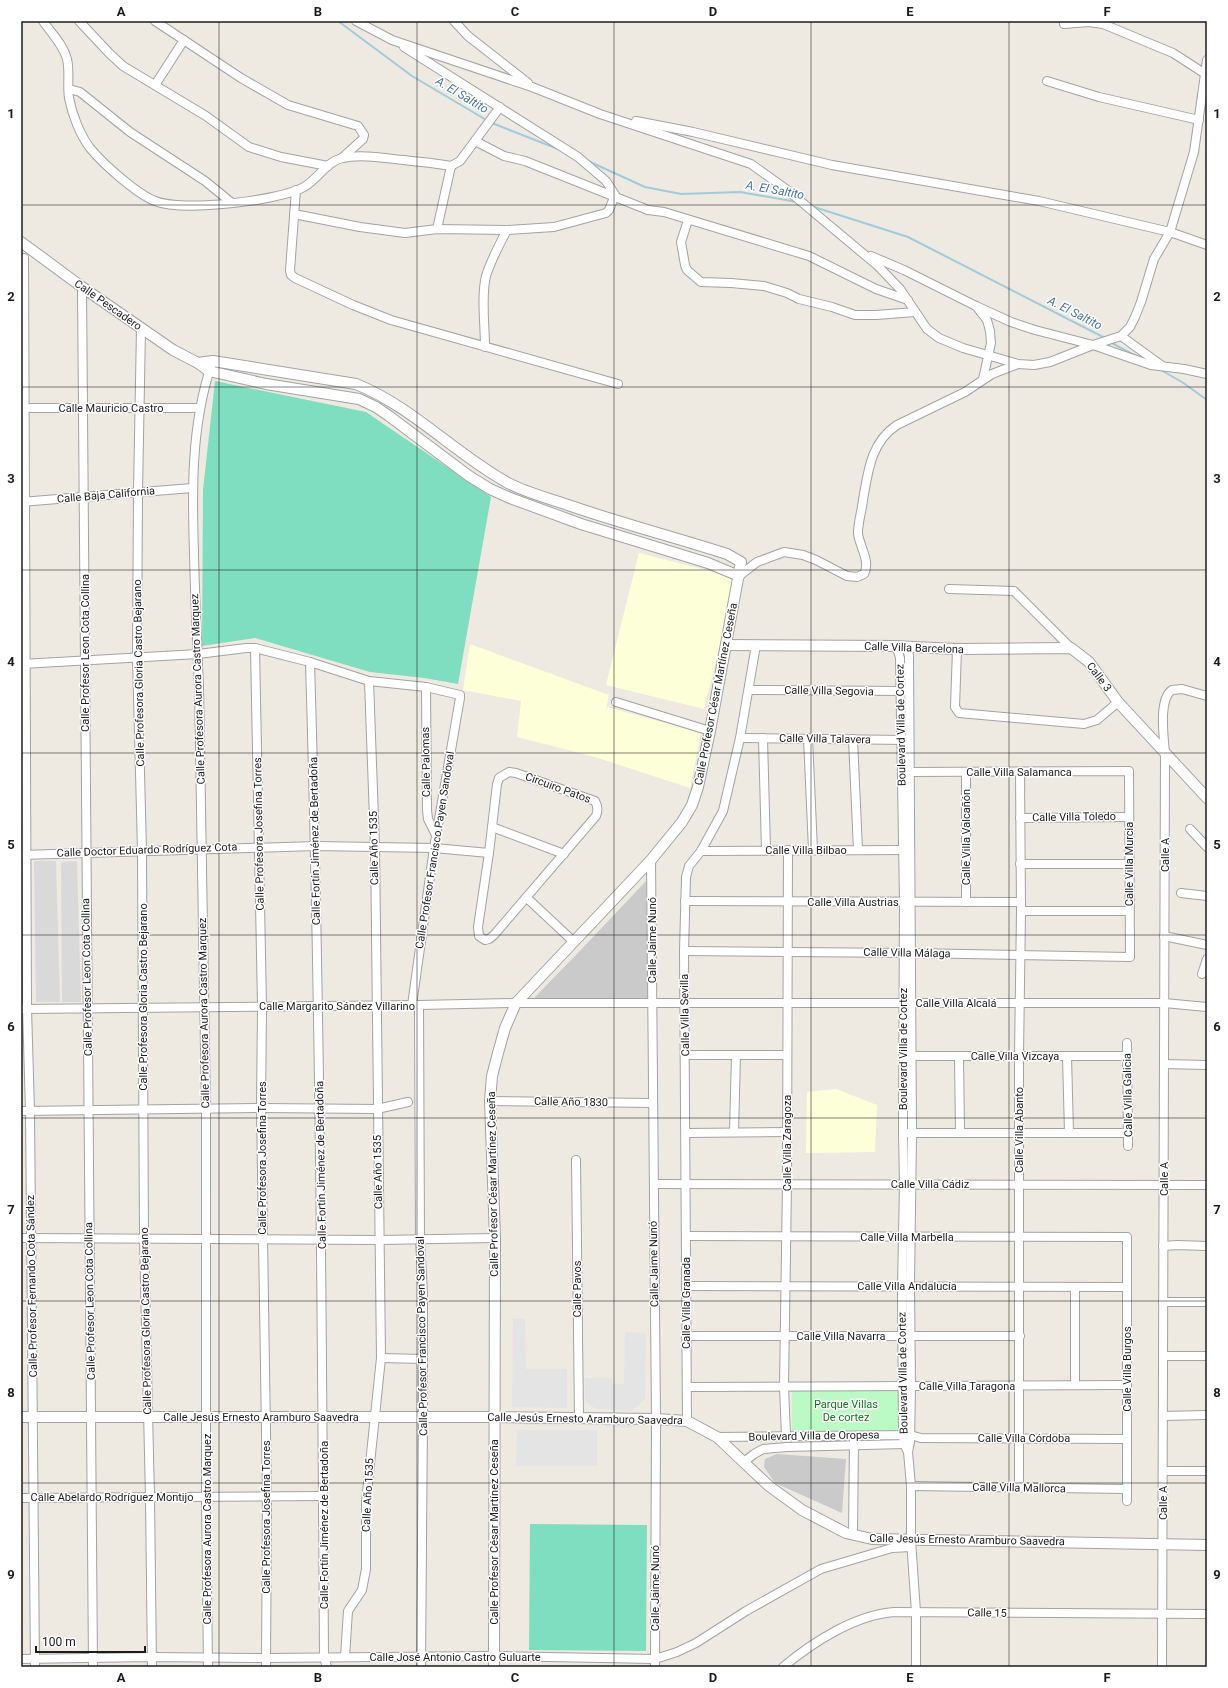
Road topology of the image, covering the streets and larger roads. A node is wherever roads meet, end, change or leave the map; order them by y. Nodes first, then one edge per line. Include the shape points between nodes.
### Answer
1 (43, 21) edge
2 (79, 21) edge
3 (155, 21) edge
4 (356, 21) edge
5 (454, 21) edge
6 (1064, 24) dead end
7 (184, 40) junction
8 (392, 40) junction
9 (1207, 60) edge
10 (1206, 74) edge
11 (1047, 81) dead end
12 (155, 85) junction
13 (532, 87) junction
14 (69, 89) junction
15 (500, 107) junction
16 (600, 114) junction
17 (1199, 120) junction
18 (475, 141) junction
19 (341, 158) junction
20 (328, 166) junction
21 (451, 166) junction
22 (296, 190) junction
23 (614, 195) junction
24 (232, 203) junction
25 (294, 214) junction
26 (688, 220) junction
27 (437, 229) junction
28 (507, 230) junction
29 (1170, 232) junction
30 (22, 243) edge
31 (1207, 246) edge
32 (863, 252) junction
33 (22, 258) edge
34 (82, 288) junction
35 (908, 300) junction
36 (976, 306) junction
37 (916, 312) junction
38 (141, 328) junction
39 (1121, 336) junction
40 (1093, 345) junction
41 (486, 347) junction
42 (988, 354) junction
43 (1018, 364) junction
44 (211, 366) junction
45 (1162, 366) junction
46 (1204, 372) edge
47 (983, 379) junction
48 (618, 384) dead end
49 (23, 408) edge
50 (83, 408) junction
51 (140, 408) junction
52 (200, 408) junction
53 (436, 434) junction
54 (427, 444) junction
55 (192, 488) junction
56 (138, 492) junction
57 (83, 497) junction
58 (23, 502) edge
59 (587, 511) junction
60 (582, 524) junction
61 (742, 562) junction
62 (756, 562) junction
63 (739, 576) junction
64 (948, 589) dead end
65 (726, 645) junction
66 (756, 645) junction
67 (898, 647) junction
68 (255, 648) junction
69 (1071, 648) junction
70 (957, 649) junction
71 (198, 654) junction
72 (137, 656) junction
73 (85, 660) junction
74 (310, 662) junction
75 (23, 664) edge
76 (369, 681) junction
77 (426, 687) junction
78 (749, 690) junction
79 (899, 691) junction
80 (908, 691) junction
81 (1207, 696) edge
82 (616, 702) dead end
83 (1118, 702) junction
84 (710, 731) junction
85 (740, 738) junction
86 (763, 738) junction
87 (808, 738) junction
88 (853, 739) junction
89 (905, 740) junction
90 (1165, 754) junction
91 (1129, 771) joint
92 (910, 772) junction
93 (966, 772) junction
94 (1020, 772) junction
95 (1207, 798) edge
96 (1129, 817) junction
97 (1020, 818) junction
98 (492, 827) junction
99 (1190, 829) dead end
100 (436, 835) junction
101 (316, 846) junction
102 (375, 846) junction
103 (259, 847) junction
104 (1207, 847) edge
105 (434, 848) junction
106 (142, 850) junction
107 (202, 850) junction
108 (766, 850) junction
109 (788, 850) junction
110 (813, 850) junction
111 (858, 850) junction
112 (908, 850) junction
113 (701, 851) junction
114 (85, 852) junction
115 (489, 853) junction
116 (564, 854) junction
117 (23, 855) edge
118 (651, 860) junction
119 (1020, 864) junction
120 (1129, 864) junction
121 (1181, 893) dead end
122 (1207, 896) edge
123 (527, 898) junction
124 (685, 901) junction
125 (788, 902) junction
126 (908, 902) junction
127 (966, 902) junction
128 (1021, 902) junction
129 (1129, 911) junction
130 (1021, 912) junction
131 (1164, 936) junction
132 (574, 942) junction
133 (1207, 945) edge
134 (684, 951) junction
135 (787, 953) junction
136 (908, 953) junction
137 (1020, 956) junction
138 (1130, 957) joint
139 (1207, 959) edge
140 (1202, 974) dead end
141 (516, 1003) junction
142 (652, 1003) junction
143 (685, 1003) junction
144 (787, 1003) junction
145 (1020, 1003) junction
146 (1164, 1003) junction
147 (907, 1004) junction
148 (376, 1005) junction
149 (416, 1005) junction
150 (262, 1006) junction
151 (318, 1006) junction
152 (144, 1007) junction
153 (203, 1007) junction
154 (1207, 1007) edge
155 (24, 1008) edge
156 (87, 1008) junction
157 (1127, 1043) dead end
158 (787, 1054) junction
159 (685, 1055) junction
160 (736, 1055) junction
161 (908, 1056) junction
162 (959, 1056) junction
163 (1019, 1056) junction
164 (1067, 1056) junction
165 (1127, 1056) junction
166 (1164, 1064) junction
167 (1207, 1065) edge
168 (490, 1101) junction
169 (408, 1102) dead end
170 (653, 1102) junction
171 (261, 1108) junction
172 (206, 1109) junction
173 (320, 1109) junction
174 (377, 1109) junction
175 (144, 1110) junction
176 (21, 1111) edge
177 (30, 1111) junction
178 (88, 1111) junction
179 (734, 1132) junction
180 (787, 1132) junction
181 (686, 1133) junction
182 (903, 1133) junction
183 (912, 1133) junction
184 (960, 1133) junction
185 (1019, 1133) junction
186 (1069, 1133) junction
187 (1128, 1133) junction
188 (1128, 1146) dead end
189 (576, 1160) dead end
190 (654, 1184) junction
191 (685, 1184) junction
192 (787, 1184) junction
193 (908, 1184) junction
194 (1019, 1184) junction
195 (1164, 1184) junction
196 (1207, 1184) edge
197 (686, 1236) junction
198 (786, 1236) junction
199 (907, 1237) junction
200 (1019, 1237) junction
201 (1127, 1237) joint
202 (21, 1238) edge
203 (31, 1238) junction
204 (494, 1238) junction
205 (89, 1239) junction
206 (144, 1239) junction
207 (322, 1239) junction
208 (207, 1240) junction
209 (262, 1240) junction
210 (379, 1240) junction
211 (420, 1240) junction
212 (1163, 1246) junction
213 (1207, 1246) edge
214 (686, 1286) junction
215 (786, 1286) junction
216 (906, 1286) junction
217 (1020, 1287) junction
218 (1075, 1287) junction
219 (1127, 1287) junction
220 (1163, 1302) junction
221 (1207, 1302) edge
222 (686, 1336) junction
223 (785, 1336) junction
224 (902, 1336) junction
225 (911, 1336) junction
226 (1020, 1336) junction
227 (1163, 1356) junction
228 (1207, 1356) edge
229 (381, 1358) junction
230 (423, 1359) junction
231 (1075, 1385) junction
232 (1127, 1385) junction
233 (907, 1386) junction
234 (1019, 1386) junction
235 (687, 1387) junction
236 (784, 1387) junction
237 (1207, 1415) edge
238 (92, 1416) junction
239 (206, 1416) junction
240 (375, 1416) junction
241 (424, 1416) junction
242 (1163, 1416) junction
243 (21, 1417) edge
244 (34, 1417) junction
245 (149, 1417) junction
246 (265, 1417) junction
247 (323, 1417) junction
248 (495, 1417) junction
249 (578, 1418) junction
250 (656, 1419) junction
251 (687, 1421) junction
252 (786, 1436) junction
253 (854, 1436) junction
254 (717, 1437) junction
255 (1020, 1438) junction
256 (907, 1439) junction
257 (1127, 1439) junction
258 (854, 1445) junction
259 (744, 1462) junction
260 (1163, 1471) junction
261 (1207, 1471) edge
262 (911, 1486) junction
263 (1019, 1488) junction
264 (1127, 1489) junction
265 (323, 1496) junction
266 (91, 1497) junction
267 (150, 1497) junction
268 (206, 1497) junction
269 (267, 1497) junction
270 (21, 1498) edge
271 (34, 1498) junction
272 (1127, 1501) dead end
273 (853, 1535) junction
274 (911, 1543) junction
275 (1162, 1544) junction
276 (1207, 1545) edge
277 (916, 1612) junction
278 (1207, 1614) edge
279 (1162, 1615) junction
280 (324, 1656) junction
281 (421, 1656) junction
282 (494, 1656) junction
283 (152, 1657) junction
284 (345, 1657) junction
285 (92, 1658) junction
286 (208, 1658) junction
287 (266, 1658) junction
288 (573, 1658) junction
289 (21, 1659) edge
290 (35, 1663) edge
291 (655, 1663) edge
292 (93, 1667) edge
293 (152, 1667) edge
294 (208, 1667) edge
295 (266, 1667) edge
296 (327, 1667) edge
297 (421, 1667) edge
298 (494, 1667) edge
299 (573, 1667) edge
300 (782, 1667) edge
301 (916, 1667) edge
302 (1162, 1667) edge

1 - 14 street via 65,53
2 - 12 street via 116,60
3 - 7 street
4 - 8 street
5 - 13 street via 468,36
6 - 10 street via 1103,24 1173,53
7 - 12 street
7 - 19 street via 241,78 288,105 358,126 363,132 363,139
8 - 13 street
8 - 15 street
9 - 10 street
10 - 17 street
11 - 17 street via 1099,97
12 - 20 street via 206,116 249,147
13 - 16 street
14 - 24 street via 80,92 130,132 205,181
14 - 24 street via 72,109 80,132 89,146 115,173 150,199 168,204
15 - 18 street
15 - 23 street via 578,157 606,181
16 - 29 street via 693,132 832,165 1038,201
16 - 32 street via 752,164
17 - 29 street via 1194,152
18 - 21 street via 460,162
18 - 23 street via 504,156 525,161
19 - 20 street
19 - 21 street via 381,158
20 - 22 street via 305,186
21 - 27 street
22 - 24 street via 277,196
22 - 25 street
23 - 26 street via 648,210
23 - 28 street via 606,213 554,227
25 - 27 street via 405,233
25 - 41 street via 290,270 292,276 391,320
26 - 35 street via 809,256 876,289
26 - 37 street via 681,242 685,265 701,282 764,286 855,315
27 - 28 street
28 - 41 street via 486,276
29 - 31 street
29 - 39 street via 1154,259 1135,317
30 - 33 street, Calle Profesor Fernando Cota Sández
30 - 34 street, Calle Pescadero
32 - 35 street via 890,277
32 - 36 street
33 - 49 street, Calle Profesor Fernando Cota Sández
34 - 38 street, Calle Pescadero
34 - 50 street, Calle Profesor Leon Cota Collina
35 - 37 street
36 - 40 street via 1017,324
36 - 42 street via 987,320 990,331 991,343
37 - 42 street via 927,329 939,338 962,348
38 - 44 street, Calle Pescadero via 173,350 198,363
38 - 51 street, Calle Profesora Gloria Castro Bejarano
39 - 40 street
39 - 45 street
40 - 43 street via 1050,362
40 - 45 street via 1151,365
41 - 48 street
42 - 43 street
42 - 47 street
43 - 47 street
44 - 52 street, Calle Profesora Aurora Castro Marquez
44 - 53 street via 356,384 392,401
44 - 54 street via 266,384 359,399 390,416
45 - 46 street
47 - 62 street via 956,397 897,425 880,440 870,463 859,522 860,540 867,566 864,574 857,577 847,576 816,560 792,552 777,554
49 - 50 street, Calle Mauricio Castro
49 - 58 street, Calle Profesor Fernando Cota Sández
50 - 51 street, Calle Mauricio Castro
50 - 57 street, Calle Profesor Leon Cota Collina
51 - 52 street, Calle Mauricio Castro
51 - 56 street, Calle Profesora Gloria Castro Bejarano
52 - 55 street, Calle Profesora Aurora Castro Marquez
53 - 54 street
53 - 59 street via 481,467 510,484
54 - 60 street via 490,489
55 - 56 street, Calle Baja California
55 - 71 street, Calle Profesora Aurora Castro Marquez
56 - 57 street, Calle Baja California
56 - 72 street, Calle Profesora Gloria Castro Bejarano
57 - 58 street, Calle Baja California
57 - 73 street, Calle Profesor Leon Cota Collina
58 - 75 street, Calle Profesor Fernando Cota Sández
59 - 60 street
59 - 61 street via 727,554
60 - 63 street via 708,563
61 - 62 street
61 - 63 street, Calle Profesor César Martínez Ceseña
62 - 63 street
63 - 65 street, Calle Profesor César Martínez Ceseña
64 - 69 street, Calle 3 via 1014,591
65 - 66 street, Calle Villa Barcelona
65 - 84 street, Calle Profesor César Martínez Ceseña
66 - 67 street, Calle Villa Barcelona
66 - 78 street
67 - 70 street, Calle Villa Barcelona
67 - 79 street, Boulevard Villa de Cortez
67 - 80 street, Boulevard Villa de Cortez via 908,652 909,656
68 - 71 street
68 - 74 street
68 - 103 street, Calle Profesora Josefina Torres
69 - 70 street, Calle Villa Barcelona
69 - 83 street, Calle 3 via 1089,662
70 - 83 street via 955,707 959,712 1084,724 1097,720
71 - 72 street
71 - 107 street, Calle Profesora Aurora Castro Marquez
72 - 73 street
72 - 106 street, Calle Profesora Gloria Castro Bejarano
73 - 75 street
73 - 114 street, Calle Profesor Leon Cota Collina
74 - 76 street
74 - 101 street, Calle Fortín Jiménez de Bertadoña
75 - 117 street, Calle Profesor Fernando Cota Sández
76 - 77 street
76 - 102 street, Calle Año 1535
77 - 100 street, Calle Palomas via 427,810
77 - 100 street, Calle Profesor Francisco Payen Sandoval via 460,695
78 - 79 street, Calle Villa Segovia
78 - 85 street
79 - 80 street, Calle Villa Segovia
79 - 89 street, Boulevard Villa de Cortez
80 - 89 street, Boulevard Villa de Cortez
81 - 90 street, Calle A via 1182,689 1172,690 1166,696
82 - 84 street
83 - 90 street, Calle 3
84 - 118 street, Calle Profesor César Martínez Ceseña via 692,805 682,822
85 - 86 street, Calle Villa Talavera
85 - 113 street via 723,811
86 - 87 street, Calle Villa Talavera
86 - 108 street
87 - 88 street, Calle Villa Talavera
87 - 110 street
88 - 89 street, Calle Villa Talavera
88 - 111 street
89 - 92 street, Boulevard Villa de Cortez
89 - 112 street, Boulevard Villa de Cortez
90 - 95 street, Calle 3
90 - 131 street, Calle A
91 - 94 street, Calle Villa Salamanca
91 - 96 street, Calle Villa Murcia
92 - 93 street, Calle Villa Salamanca
92 - 112 street, Boulevard Villa de Cortez
93 - 94 street, Calle Villa Salamanca
93 - 127 street, Calle Villa Valcañón
94 - 97 street, Calle Villa Abanto
96 - 97 street, Calle Villa Toledo
96 - 120 street, Calle Villa Murcia
97 - 119 street, Calle Villa Abanto
98 - 115 street, Circuiro Patos
98 - 116 street
98 - 116 street, Circuiro Patos via 497,784 499,778 509,772 595,801 598,808 596,816
99 - 104 street
100 - 105 street, Calle Profesor Francisco Payen Sandoval
101 - 102 street, Calle Doctor Eduardo Rodríguez Cota
101 - 103 street, Calle Doctor Eduardo Rodríguez Cota
101 - 151 street, Calle Fortín Jiménez de Bertadoña
102 - 105 street, Calle Doctor Eduardo Rodríguez Cota
102 - 148 street, Calle Año 1535
103 - 107 street, Calle Doctor Eduardo Rodríguez Cota
103 - 150 street, Calle Profesora Josefina Torres
105 - 115 street, Calle Doctor Eduardo Rodríguez Cota
105 - 149 street, Calle Profesor Francisco Payen Sandoval
106 - 107 street, Calle Doctor Eduardo Rodríguez Cota
106 - 114 street, Calle Doctor Eduardo Rodríguez Cota
106 - 152 street, Calle Profesora Gloria Castro Bejarano
107 - 153 street, Calle Profesora Aurora Castro Marquez
108 - 109 street, Calle Villa Bilbao
108 - 113 street, Calle Villa Bilbao
109 - 110 street, Calle Villa Bilbao
109 - 125 street, Calle Villa Zaragoza
110 - 111 street, Calle Villa Bilbao
111 - 112 street, Calle Villa Bilbao
112 - 126 street, Boulevard Villa de Cortez
113 - 124 street, Calle Villa Sevilla via 687,872
114 - 117 street, Calle Doctor Eduardo Rodríguez Cota
114 - 156 street, Calle Profesor Leon Cota Collina
115 - 123 street, Circuiro Patos via 478,927 481,938 489,939 494,935
116 - 123 street, Circuiro Patos
117 - 155 street, Calle Profesor Fernando Cota Sández
118 - 132 street, Calle Profesor César Martínez Ceseña
118 - 142 street, Calle Jaime Nunó
119 - 120 street
119 - 128 street, Calle Villa Abanto
120 - 129 street, Calle Villa Murcia
121 - 122 street
123 - 132 street
124 - 125 street, Calle Villa Austrias
124 - 134 street, Calle Villa Sevilla
125 - 126 street, Calle Villa Austrias
125 - 135 street, Calle Villa Zaragoza
126 - 127 street, Calle Villa Austrias
126 - 136 street, Boulevard Villa de Cortez
127 - 128 street, Calle Villa Austrias
128 - 130 street, Calle Villa Abanto
129 - 130 street
129 - 138 street, Calle Villa Murcia
130 - 137 street, Calle Villa Abanto
131 - 133 street
131 - 146 street, Calle A
132 - 141 street, Calle Profesor César Martínez Ceseña
134 - 135 street, Calle Villa Málaga
134 - 143 street, Calle Villa Sevilla
135 - 136 street, Calle Villa Málaga
135 - 144 street, Calle Villa Zaragoza
136 - 137 street, Calle Villa Málaga
136 - 147 street, Boulevard Villa de Cortez
137 - 138 street, Calle Villa Málaga
137 - 145 street, Calle Villa Abanto
139 - 140 street
141 - 142 street, Calle Margarito Sández Villarino
141 - 149 street, Calle Margarito Sández Villarino
141 - 168 street, Calle Profesor César Martínez Ceseña via 498,1053 492,1076
142 - 143 street, Calle Villa Alcalá
142 - 170 street, Calle Jaime Nunó
143 - 144 street, Calle Villa Alcalá
143 - 159 street, Calle Villa Sevilla
144 - 147 street, Calle Villa Alcalá
144 - 158 street, Calle Villa Zaragoza
145 - 146 street, Calle Villa Alcalá
145 - 147 street, Calle Villa Alcalá
145 - 163 street, Calle Villa Abanto
146 - 154 street, Calle Villa Alcalá
146 - 166 street, Calle A
147 - 161 street, Boulevard Villa de Cortez
148 - 149 street, Calle Margarito Sández Villarino
148 - 151 street, Calle Margarito Sández Villarino
148 - 174 street, Calle Año 1535
149 - 211 street, Calle Profesor Francisco Payen Sandoval
150 - 151 street, Calle Margarito Sández Villarino
150 - 153 street, Calle Margarito Sández Villarino
150 - 171 street, Calle Profesora Josefina Torres
151 - 173 street, Calle Fortín Jiménez de Bertadoña
152 - 153 street, Calle Margarito Sández Villarino
152 - 156 street, Calle Margarito Sández Villarino
152 - 175 street, Calle Profesora Gloria Castro Bejarano
153 - 172 street, Calle Profesora Aurora Castro Marquez
155 - 156 street, Calle Margarito Sández Villarino
155 - 177 street, Calle Profesor Fernando Cota Sández
156 - 178 street, Calle Profesor Leon Cota Collina
157 - 165 street, Calle Villa Galicia
158 - 160 street
158 - 180 street, Calle Villa Zaragoza
159 - 160 street
159 - 181 street, Calle Villa Sevilla
160 - 179 street
161 - 162 street, Calle Villa Vizcaya
161 - 182 street, Boulevard Villa de Cortez
161 - 183 street, Boulevard Villa de Cortez
162 - 163 street, Calle Villa Vizcaya
162 - 184 street
163 - 164 street, Calle Villa Vizcaya
163 - 185 street, Calle Villa Abanto
164 - 165 street, Calle Villa Vizcaya
164 - 186 street
165 - 187 street, Calle Villa Galicia
166 - 167 street
166 - 195 street, Calle A
168 - 170 street, Calle Año 1830
168 - 204 street, Calle Profesor César Martínez Ceseña
169 - 174 street
170 - 190 street, Calle Jaime Nunó
171 - 172 street
171 - 173 street
171 - 209 street, Calle Profesora Josefina Torres
172 - 175 street
172 - 208 street, Calle Profesora Aurora Castro Marquez
173 - 174 street
173 - 207 street, Calle Fortín Jiménez de Bertadoña
174 - 210 street, Calle Año 1535
175 - 178 street
175 - 206 street, Calle Profesora Gloria Castro Bejarano
176 - 177 street
177 - 178 street
177 - 203 street, Calle Profesor Fernando Cota Sández
178 - 205 street, Calle Profesor Leon Cota Collina
179 - 180 street
179 - 181 street
180 - 192 street, Calle Villa Zaragoza
181 - 191 street, Calle Villa Sevilla
182 - 183 street
182 - 193 street, Boulevard Villa de Cortez
183 - 184 street
183 - 193 street, Boulevard Villa de Cortez
184 - 185 street
185 - 186 street
185 - 194 street, Calle Villa Abanto
186 - 187 street
187 - 188 street, Calle Villa Galicia
189 - 249 street, Calle Pavos
190 - 191 street, Calle Villa Cádiz
190 - 250 street, Calle Jaime Nunó
191 - 192 street, Calle Villa Cádiz
191 - 197 street, Calle Villa Granada
192 - 193 street, Calle Villa Cádiz
192 - 198 street, Calle Villa Zaragoza
193 - 194 street, Calle Villa Cádiz
193 - 199 street, Boulevard Villa de Cortez
194 - 195 street, Calle Villa Cádiz
194 - 200 street, Calle Villa Abanto
195 - 196 street, Calle Villa Cádiz
195 - 212 street, Calle A
197 - 198 street, Calle Villa Marbella
197 - 214 street, Calle Villa Granada
198 - 199 street, Calle Villa Marbella
198 - 215 street, Calle Villa Zaragoza
199 - 200 street, Calle Villa Marbella
199 - 216 street, Boulevard Villa de Cortez
200 - 201 street, Calle Villa Marbella
200 - 217 street, Calle Villa Abanto
201 - 219 street, Calle Villa Burgos
202 - 203 street
203 - 205 street
203 - 244 street, Calle Profesor Fernando Cota Sández
204 - 211 street
204 - 248 street, Calle Profesor César Martínez Ceseña
205 - 206 street
205 - 238 street, Calle Profesor Leon Cota Collina
206 - 208 street
206 - 245 street, Calle Profesora Gloria Castro Bejarano
207 - 209 street
207 - 210 street
207 - 247 street, Calle Fortín Jiménez de Bertadoña
208 - 209 street
208 - 239 street, Calle Profesora Aurora Castro Marquez
209 - 246 street, Calle Profesora Josefina Torres
210 - 211 street
210 - 229 street, Calle Año 1535
211 - 230 street, Calle Profesor Francisco Payen Sandoval
212 - 213 street
212 - 220 street, Calle A
214 - 215 street, Calle Villa Andalucía
214 - 222 street, Calle Villa Granada
215 - 216 street, Calle Villa Andalucía
215 - 223 street, Calle Villa Zaragoza
216 - 217 street, Calle Villa Andalucía
216 - 224 street, Boulevard Villa de Cortez
216 - 225 street, Boulevard Villa de Cortez
217 - 218 street, Calle Villa Andalucía
217 - 226 street, Calle Villa Abanto
218 - 219 street, Calle Villa Andalucía
218 - 231 street
219 - 232 street, Calle Villa Burgos
220 - 221 street
220 - 227 street, Calle A
222 - 223 street, Calle Villa Navarra
222 - 235 street, Calle Villa Granada
223 - 224 street, Calle Villa Navarra
223 - 236 street, Calle Villa Zaragoza
224 - 225 street, Calle Villa Navarra
224 - 233 street, Boulevard Villa de Cortez
225 - 226 street, Calle Villa Navarra
225 - 233 street, Boulevard Villa de Cortez
226 - 234 street, Calle Villa Abanto
227 - 228 street
227 - 242 street, Calle A
229 - 230 street
229 - 240 street, Calle Año 1535
230 - 241 street, Calle Profesor Francisco Payen Sandoval
231 - 232 street, Calle Villa Taragona
231 - 234 street, Calle Villa Taragona
232 - 257 street, Calle Villa Burgos
233 - 234 street, Calle Villa Taragona
233 - 236 street, Calle Villa Taragona
233 - 256 street, Boulevard Villa de Cortez
234 - 255 street, Calle Villa Abanto
235 - 236 street, Calle Villa Taragona
235 - 251 street, Calle Villa Granada
236 - 252 street, Calle Villa Zaragoza
237 - 242 street
238 - 244 street, Calle Jesús Ernesto Aramburo Saavedra
238 - 245 street, Calle Jesús Ernesto Aramburo Saavedra
238 - 266 street, Calle Profesor Leon Cota Collina
239 - 245 street, Calle Jesús Ernesto Aramburo Saavedra
239 - 246 street, Calle Jesús Ernesto Aramburo Saavedra
239 - 268 street, Calle Profesora Aurora Castro Marquez
240 - 241 street, Calle Jesús Ernesto Aramburo Saavedra
240 - 247 street, Calle Jesús Ernesto Aramburo Saavedra
240 - 284 street, Calle Año 1535 via 366,1502 366,1569 362,1590 348,1611
241 - 248 street, Calle Jesús Ernesto Aramburo Saavedra
241 - 281 street, Calle Profesor Francisco Payen Sandoval
242 - 260 street, Calle A
243 - 244 street, Calle Jesús Ernesto Aramburo Saavedra
244 - 271 street, Calle Profesor Fernando Cota Sández
245 - 267 street, Calle Profesora Gloria Castro Bejarano
246 - 247 street, Calle Jesús Ernesto Aramburo Saavedra
246 - 269 street, Calle Profesora Josefina Torres
247 - 265 street, Calle Fortín Jiménez de Bertadoña
248 - 249 street, Calle Jesús Ernesto Aramburo Saavedra
248 - 282 street, Calle Profesor César Martínez Ceseña
249 - 250 street, Calle Jesús Ernesto Aramburo Saavedra
250 - 251 street, Calle Jesús Ernesto Aramburo Saavedra
250 - 291 street, Calle Jaime Nunó
251 - 254 street, Calle Jesús Ernesto Aramburo Saavedra
252 - 253 street, Boulevard Villa de Oropesa
252 - 254 street, Boulevard Villa de Oropesa
253 - 256 street, Boulevard Villa de Oropesa
253 - 258 street
254 - 259 street, Calle Jesús Ernesto Aramburo Saavedra
255 - 256 street, Calle Villa Córdoba
255 - 257 street, Calle Villa Córdoba
255 - 263 street, Calle Villa Abanto
256 - 258 street, Boulevard Villa de Oropesa
256 - 262 street, Boulevard Villa de Cortez
257 - 264 street, Calle Villa Burgos
258 - 259 street, Boulevard Villa de Oropesa via 763,1449
258 - 273 street
259 - 273 street, Calle Jesús Ernesto Aramburo Saavedra via 785,1498 818,1519
260 - 261 street
260 - 275 street, Calle A
262 - 263 street, Calle Villa Mallorca
262 - 274 street, Boulevard Villa de Cortez
263 - 264 street, Calle Villa Mallorca
264 - 272 street, Calle Villa Burgos
265 - 269 street, Calle Abelardo Rodríguez Montijo
265 - 280 street, Calle Fortín Jiménez de Bertadoña
266 - 267 street, Calle Abelardo Rodríguez Montijo
266 - 271 street, Calle Abelardo Rodríguez Montijo
266 - 285 street, Calle Profesor Leon Cota Collina
267 - 268 street, Calle Abelardo Rodríguez Montijo
267 - 283 street, Calle Profesora Gloria Castro Bejarano
268 - 269 street, Calle Abelardo Rodríguez Montijo
268 - 286 street, Calle Profesora Aurora Castro Marquez
269 - 287 street, Calle Profesora Josefina Torres
270 - 271 street, Calle Abelardo Rodríguez Montijo
271 - 290 street, Calle Profesor Fernando Cota Sández
273 - 274 street, Calle Jesús Ernesto Aramburo Saavedra
274 - 275 street, Calle Jesús Ernesto Aramburo Saavedra
274 - 277 street, Boulevard Villa de Cortez
274 - 291 street, Calle José Antonio Castro Guluarte via 821,1569 746,1611 696,1643
275 - 276 street, Calle Jesús Ernesto Aramburo Saavedra
275 - 279 street, Calle A
277 - 279 street, Calle 15
277 - 300 street, Calle 15 via 879,1613 867,1616 805,1649
277 - 301 street, Boulevard Villa de Cortez
278 - 279 street, Calle 15
279 - 302 street, Calle A
280 - 284 street, Calle José Antonio Castro Guluarte
280 - 287 street, Calle José Antonio Castro Guluarte
280 - 296 street, Calle Fortín Jiménez de Bertadoña
281 - 282 street, Calle José Antonio Castro Guluarte
281 - 284 street, Calle José Antonio Castro Guluarte
281 - 297 street, Calle Profesor Francisco Payen Sandoval
282 - 288 street, Calle José Antonio Castro Guluarte
282 - 298 street, Calle Profesor César Martínez Ceseña
283 - 285 street, Calle José Antonio Castro Guluarte
283 - 286 street, Calle José Antonio Castro Guluarte
283 - 293 street, Calle Profesora Gloria Castro Bejarano
285 - 290 street, Calle José Antonio Castro Guluarte
285 - 292 street, Calle Profesor Leon Cota Collina
286 - 287 street, Calle José Antonio Castro Guluarte
286 - 294 street, Calle Profesora Aurora Castro Marquez
287 - 295 street, Calle Profesora Josefina Torres
288 - 291 street, Calle José Antonio Castro Guluarte
288 - 299 street
289 - 290 street, Calle José Antonio Castro Guluarte

